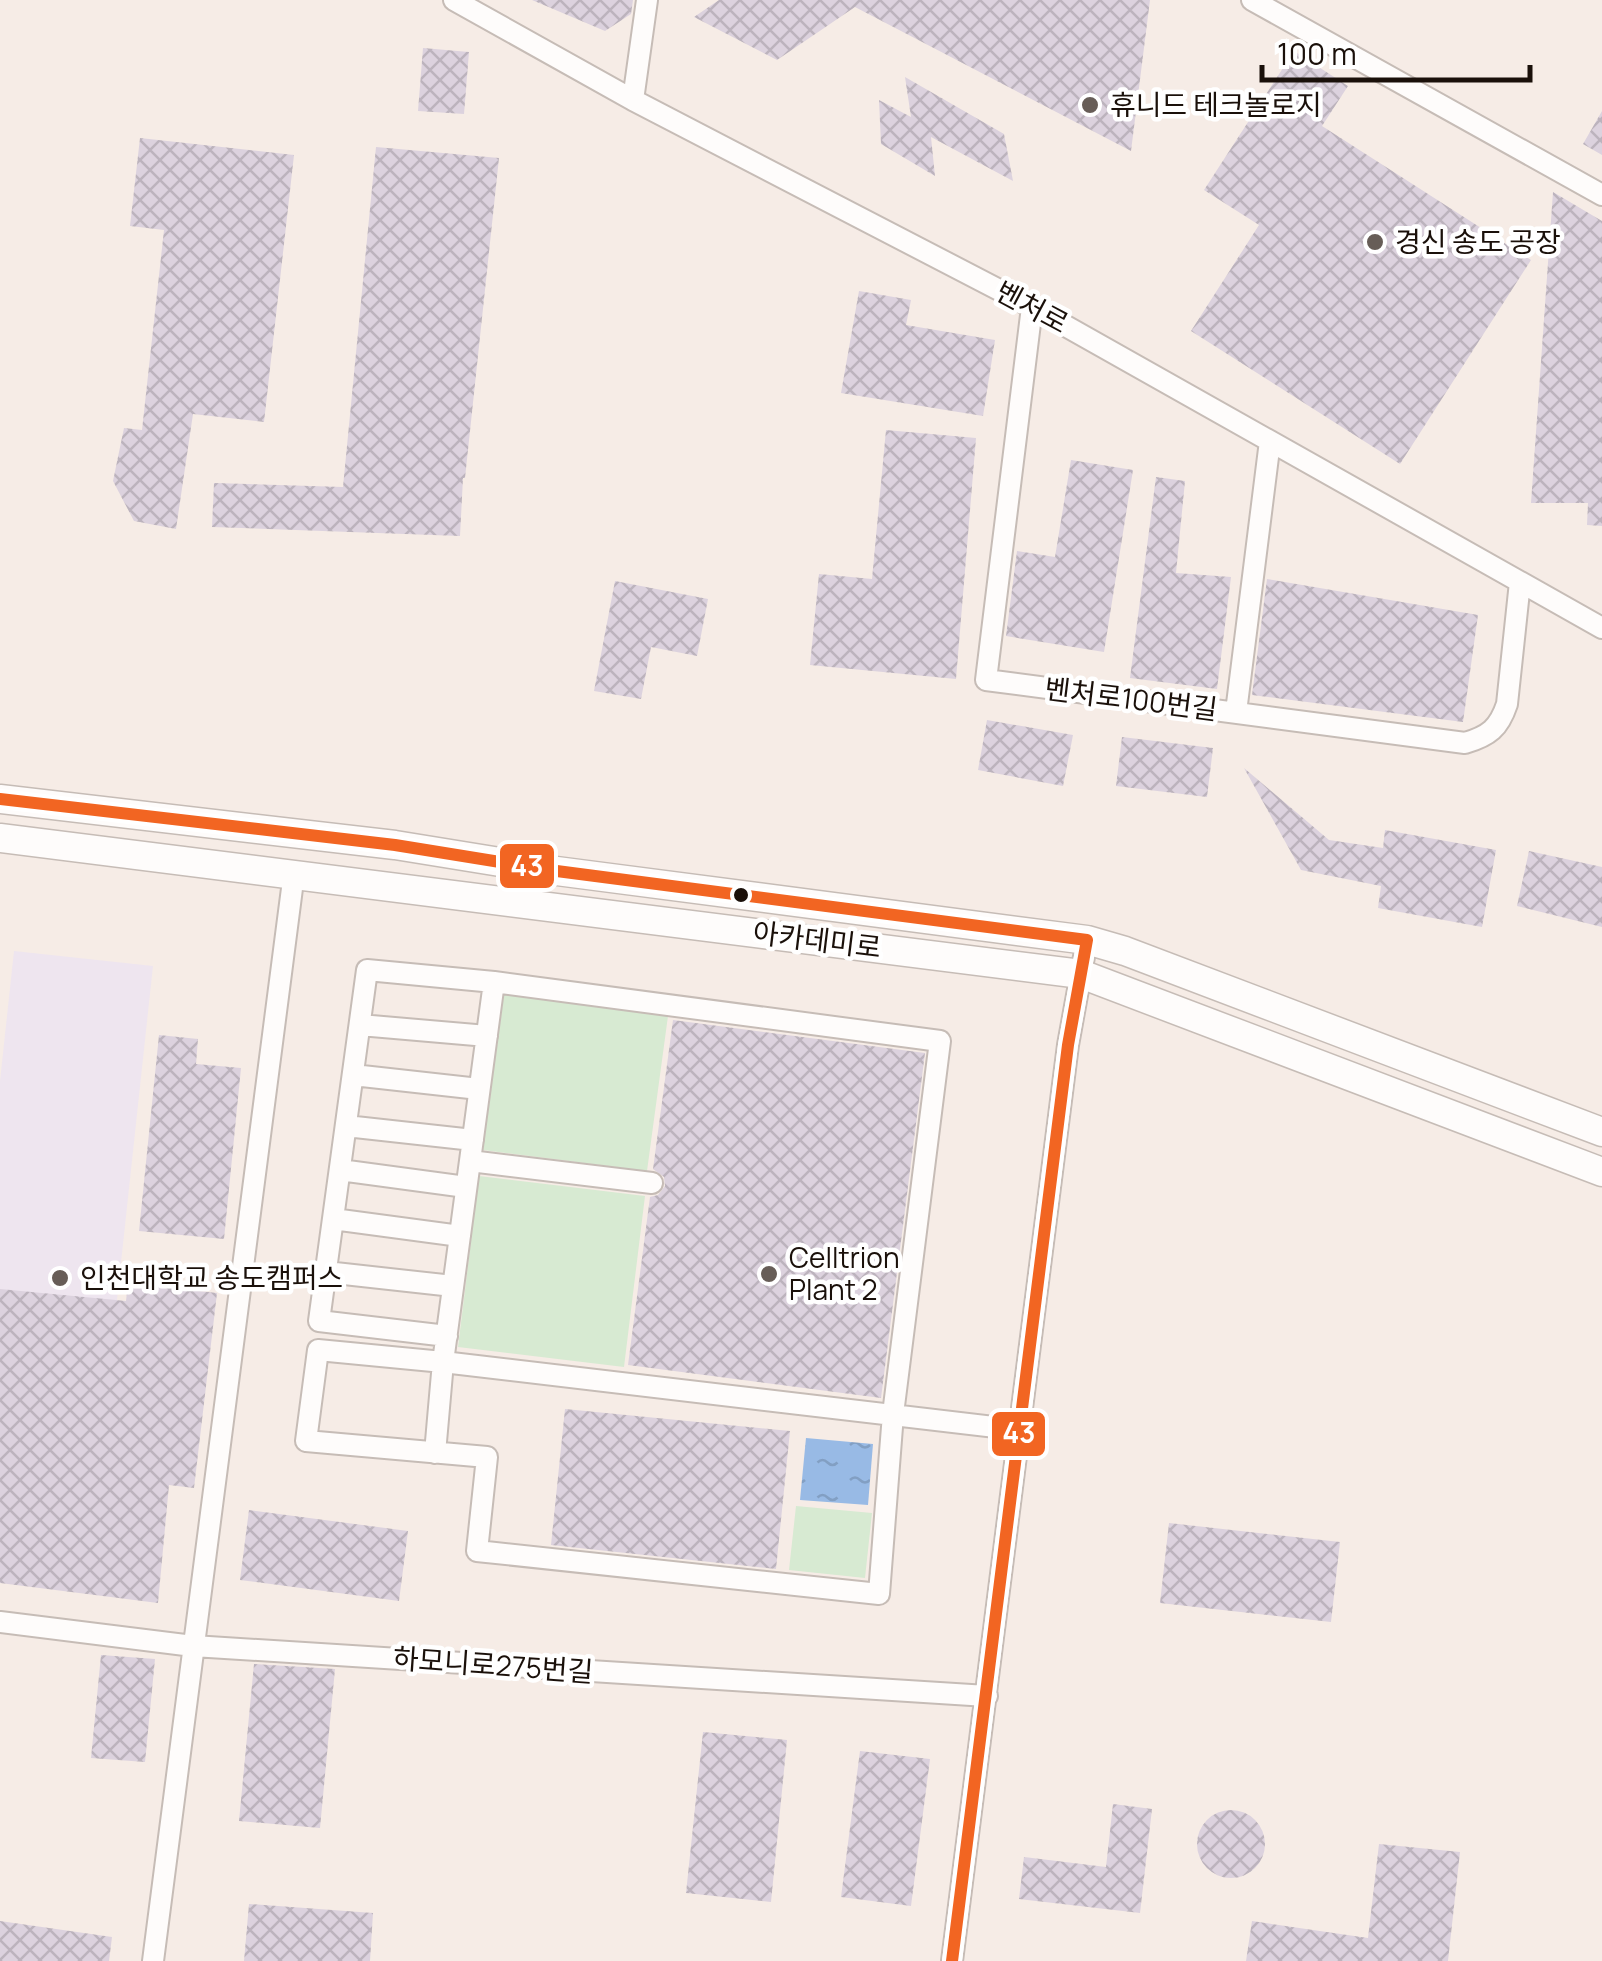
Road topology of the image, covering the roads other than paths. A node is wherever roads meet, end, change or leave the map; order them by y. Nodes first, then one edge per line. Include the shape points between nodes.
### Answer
1 (454, 0) edge
2 (646, 0) edge
3 (1252, 0) edge
4 (633, 100) junction
5 (1602, 195) edge
6 (1032, 306) junction
7 (1270, 441) junction
8 (1520, 582) junction
9 (1602, 628) edge
10 (1236, 712) junction
11 (0, 799) edge
12 (0, 838) edge
13 (294, 873) junction
14 (1087, 940) junction
15 (1081, 974) junction
16 (494, 982) junction
17 (360, 1025) junction
18 (487, 1036) junction
19 (353, 1075) junction
20 (480, 1089) junction
21 (346, 1126) junction
22 (1602, 1132) edge
23 (471, 1150) junction
24 (340, 1170) junction
25 (1602, 1172) edge
26 (652, 1183) dead end
27 (466, 1187) junction
28 (333, 1219) junction
29 (460, 1236) junction
30 (326, 1272) junction
31 (453, 1286) junction
32 (446, 1336) junction
33 (443, 1362) junction
34 (893, 1414) junction
35 (1020, 1430) junction
36 (434, 1453) junction
37 (0, 1622) edge
38 (193, 1646) junction
39 (987, 1696) junction
40 (152, 1961) edge
41 (952, 1961) edge

1 - 4 street, 벤처로
2 - 4 street
3 - 5 street
4 - 6 street, 벤처로
6 - 7 street, 벤처로
6 - 10 street, 벤처로100번길 via 986,680
7 - 8 street, 벤처로
7 - 10 street
8 - 9 street, 벤처로
8 - 10 street, 벤처로100번길 via 1506,704 1501,723 1485,737 1465,742
11 - 14 main road, 아카데미로 via 395,845
12 - 13 main road, 아카데미로
13 - 15 main road, 아카데미로
13 - 38 street
14 - 15 street
14 - 22 main road, 아카데미로
15 - 25 main road, 아카데미로
15 - 35 street
16 - 17 street via 367,970
16 - 18 street
16 - 34 street via 940,1041
17 - 18 street
17 - 19 street
18 - 20 street
19 - 20 street
19 - 21 street
20 - 23 street
21 - 23 street
21 - 24 street
23 - 26 street
23 - 27 street
24 - 27 street
24 - 28 street
27 - 29 street
28 - 29 street
28 - 30 street
29 - 31 street
30 - 31 street
30 - 32 street via 319,1321
31 - 32 street
32 - 33 street
33 - 34 street
33 - 36 street
33 - 36 street via 318,1350 306,1442
34 - 35 street
34 - 36 street via 879,1594 477,1550 487,1458
35 - 39 street
37 - 38 street, 하모니로275번길
38 - 39 street, 하모니로275번길
38 - 40 street
39 - 41 street

